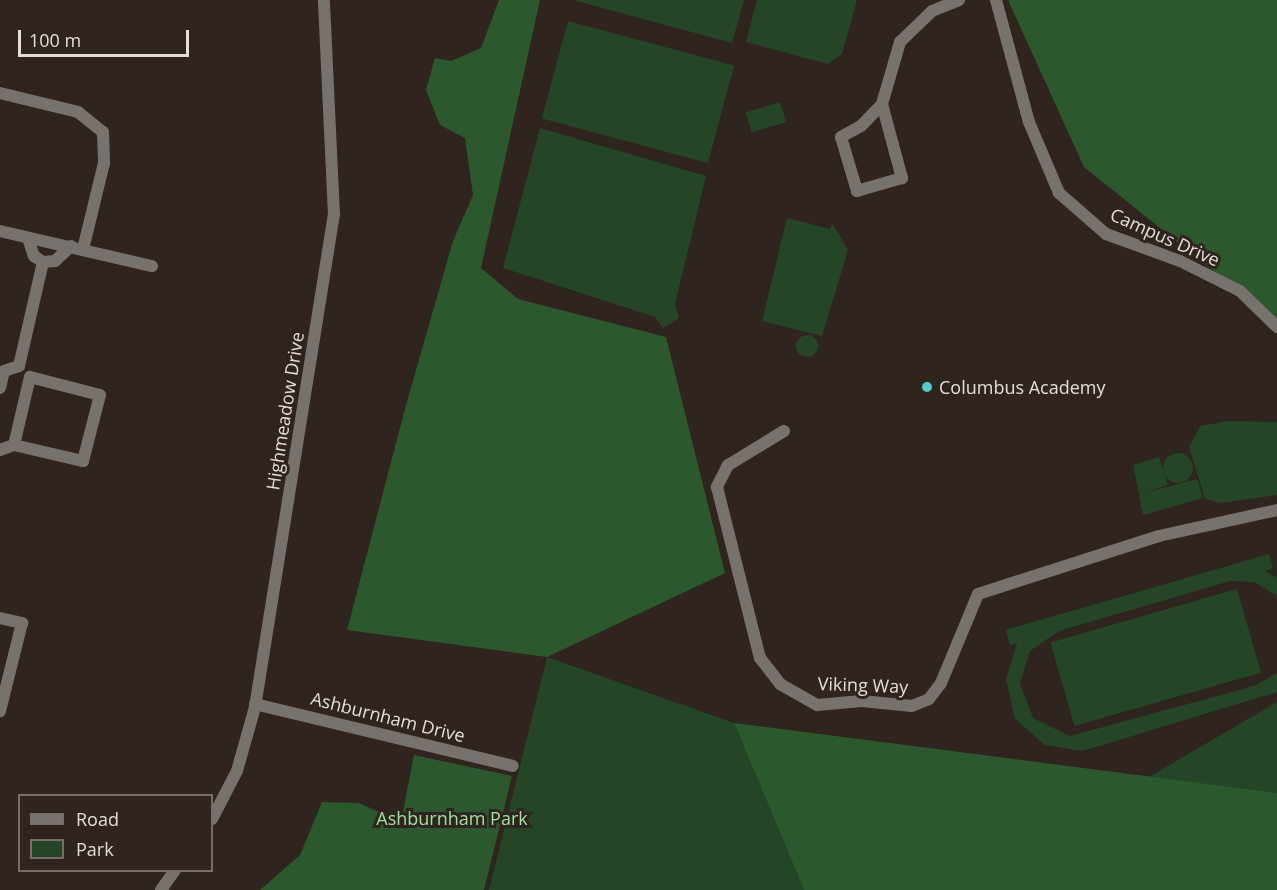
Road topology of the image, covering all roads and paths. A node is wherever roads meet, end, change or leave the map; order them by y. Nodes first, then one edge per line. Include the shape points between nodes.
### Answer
1 (324, 0) edge
2 (958, 0) edge
3 (996, 0) edge
4 (0, 93) edge
5 (882, 104) junction
6 (0, 231) edge
7 (28, 238) junction
8 (77, 248) junction
9 (43, 262) junction
10 (152, 266) dead end
11 (1277, 327) edge
12 (19, 366) junction
13 (2, 371) edge
14 (30, 377) junction
15 (0, 388) edge
16 (784, 431) dead end
17 (14, 445) junction
18 (0, 450) edge
19 (1277, 510) edge
20 (0, 618) edge
21 (255, 704) junction
22 (0, 711) edge
23 (513, 766) dead end
24 (213, 817) edge
25 (174, 872) edge
26 (161, 890) edge

1 - 21 street, Highmeadow Drive via 334,215
2 - 5 street via 932,11 900,42
3 - 11 street, Campus Drive via 1029,122 1059,193 1106,234 1180,261 1239,291
4 - 8 street via 78,112 103,132 104,163
5 - 5 street via 902,178 857,191 841,137 861,126
6 - 7 street
7 - 8 street
7 - 9 street via 34,256
8 - 9 street via 55,261
8 - 10 street
9 - 12 street
12 - 13 street
12 - 14 street
13 - 15 street
14 - 17 street
14 - 17 street via 100,395 83,461
16 - 19 street, Viking Way via 728,465 717,487 760,658 780,684 817,705 862,701 912,706 929,699 941,683 978,594 1159,536
17 - 18 street
20 - 22 street via 22,623
21 - 23 street, Ashburnham Drive
21 - 24 street, Highmeadow Drive via 237,771
25 - 26 street

